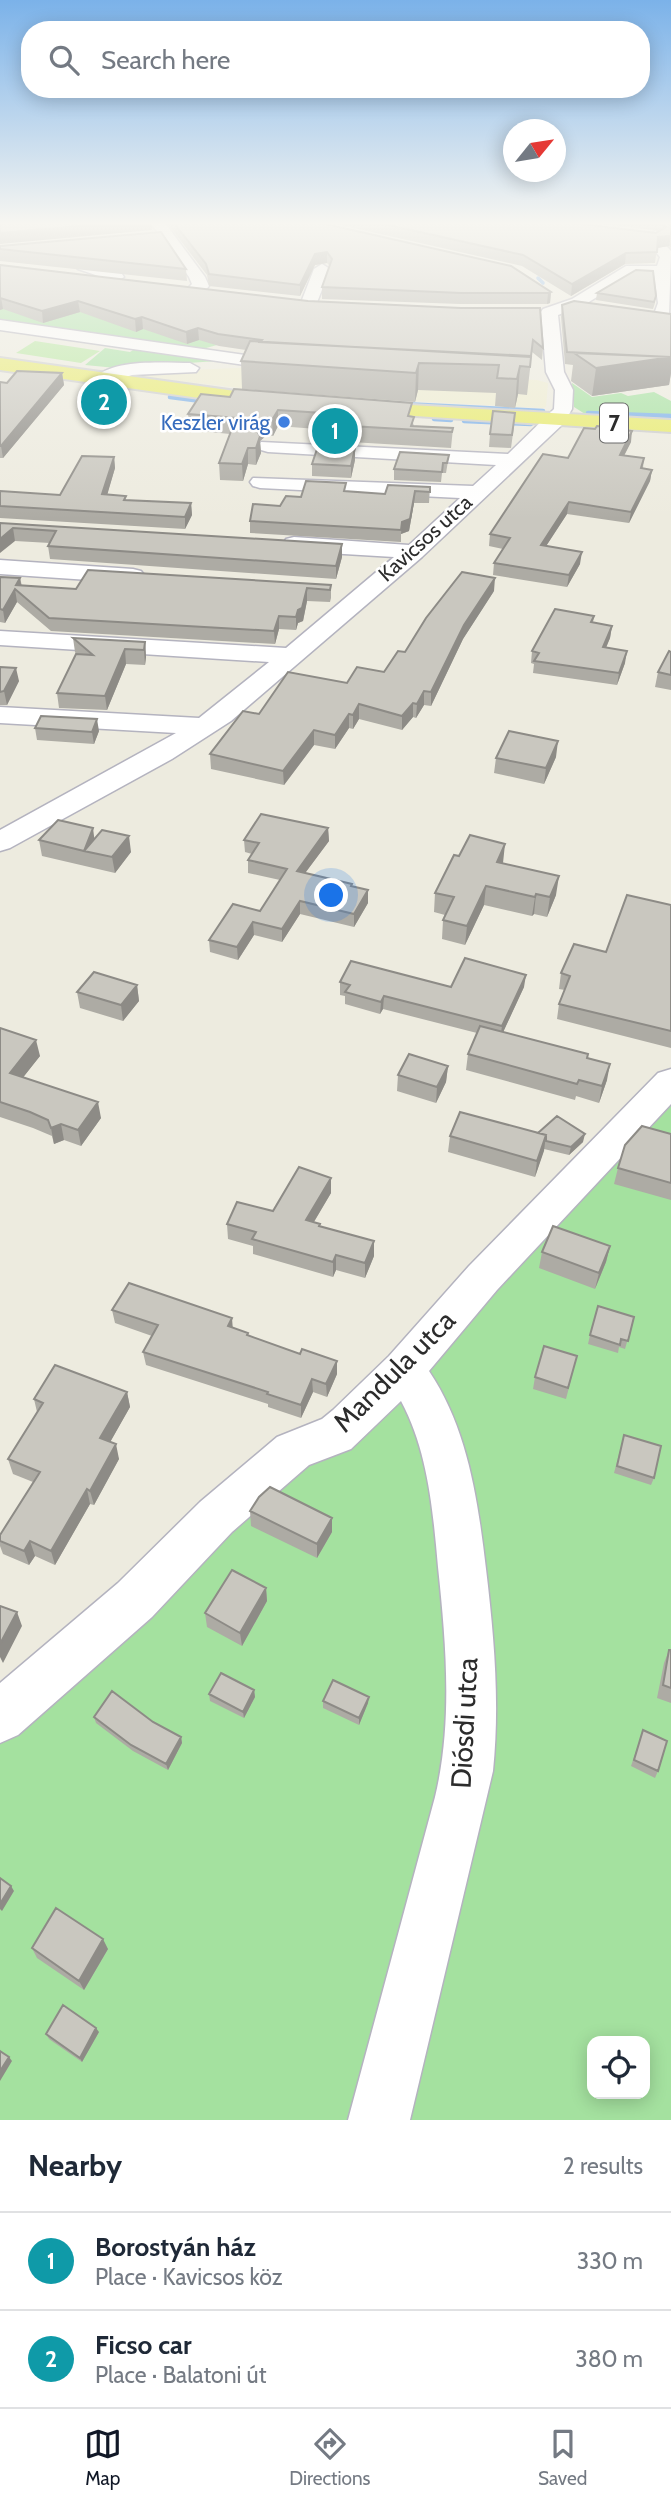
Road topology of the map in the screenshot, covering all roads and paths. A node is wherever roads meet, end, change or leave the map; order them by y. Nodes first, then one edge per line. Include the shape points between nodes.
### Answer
1 (545, 322) edge
2 (0, 325) edge
3 (252, 361) junction
4 (306, 364) edge
5 (2, 366) edge
6 (562, 374) junction
7 (532, 376) edge
8 (102, 380) junction
9 (288, 403) edge
10 (337, 406) edge
11 (557, 419) junction
12 (671, 426) edge
13 (268, 446) dead end
14 (514, 460) junction
15 (260, 482) dead end
16 (477, 492) junction
17 (277, 543) edge
18 (414, 552) junction
19 (0, 568) edge
20 (152, 577) edge
21 (341, 588) dead end
22 (368, 590) junction
23 (0, 638) edge
24 (292, 656) junction
25 (0, 715) edge
26 (203, 726) junction
27 (0, 811) edge
28 (49, 815) junction
29 (0, 842) edge
30 (671, 1082) edge
31 (404, 1369) junction
32 (0, 1717) edge
33 (379, 2120) edge

1 - 6 street
2 - 3 street
3 - 4 street
3 - 8 street via 124,372
5 - 8 main road via 44,376
6 - 7 street
6 - 11 street via 563,409
8 - 9 main road
10 - 11 main road, 7
11 - 12 main road, 7
11 - 14 street, Kavicsos utca
13 - 14 street
14 - 16 street, Kavicsos utca
15 - 16 street
16 - 18 street, Kavicsos utca
17 - 18 street
18 - 22 street, Kavicsos utca
19 - 20 street
21 - 22 street
22 - 24 street, Kavicsos utca
23 - 24 street
24 - 26 street, Kavicsos utca
25 - 26 street
26 - 28 street, Kavicsos utca
27 - 28 street
28 - 29 street, Kavicsos utca
30 - 31 street, Mandula utca via 483,1278
31 - 32 street, Mandula utca via 349,1424 284,1459 216,1517 135,1600
31 - 33 street, Diósdi utca via 418,1388 436,1431 453,1487 471,1689 467,1770

